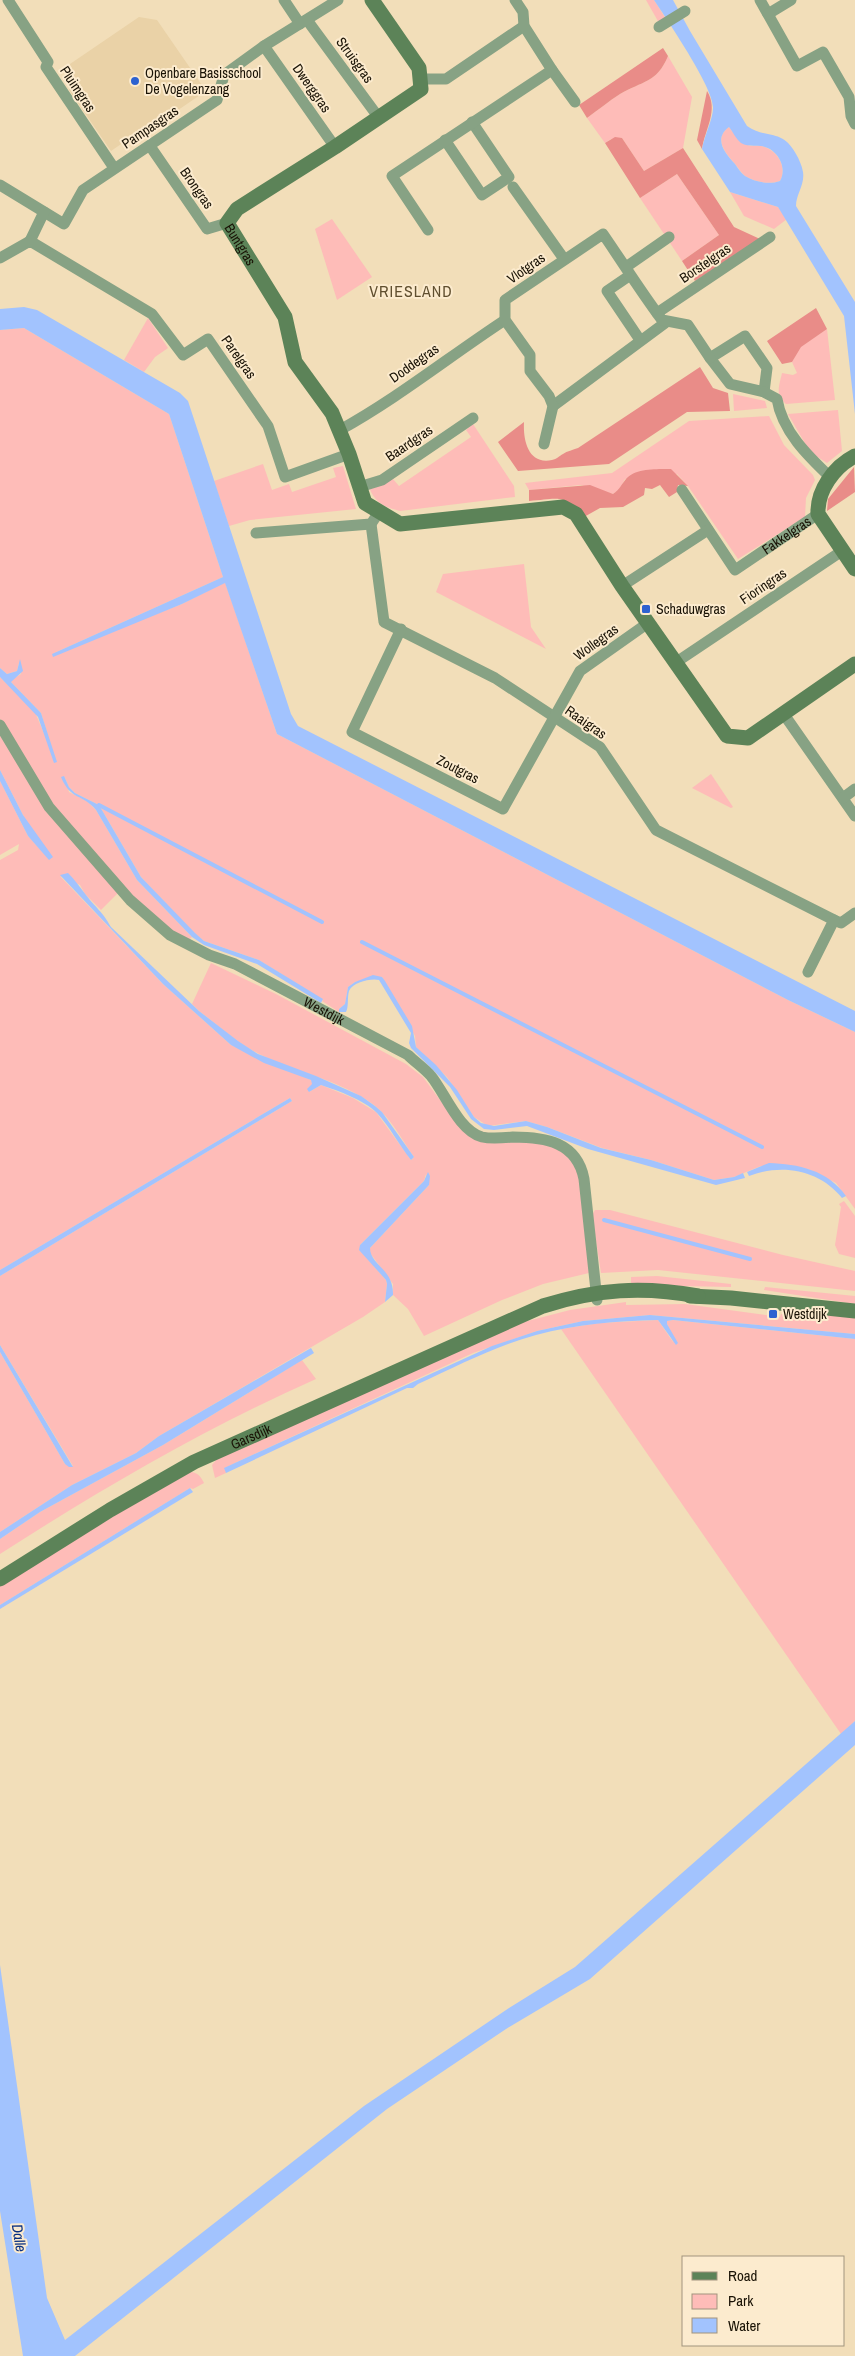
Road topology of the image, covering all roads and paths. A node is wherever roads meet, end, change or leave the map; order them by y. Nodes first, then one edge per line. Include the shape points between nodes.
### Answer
1 (8, 0) edge
2 (284, 0) edge
3 (338, 0) edge
4 (372, 0) edge
5 (515, 0) edge
6 (760, 0) edge
7 (791, 0) edge
8 (685, 11) dead end
9 (768, 14) junction
10 (304, 22) junction
11 (524, 26) junction
12 (659, 27) dead end
13 (264, 46) junction
14 (552, 70) junction
15 (421, 80) junction
16 (575, 102) dead end
17 (379, 118) junction
18 (472, 122) junction
19 (855, 124) edge
20 (446, 140) junction
21 (150, 146) junction
22 (335, 147) junction
23 (114, 168) junction
24 (0, 185) edge
25 (513, 187) dead end
26 (44, 212) junction
27 (227, 223) junction
28 (428, 230) dead end
29 (669, 237) dead end
30 (770, 237) dead end
31 (30, 242) junction
32 (0, 258) edge
33 (564, 259) junction
34 (628, 271) junction
35 (659, 316) junction
36 (505, 320) junction
37 (640, 340) junction
38 (710, 358) junction
39 (764, 392) junction
40 (553, 406) junction
41 (474, 418) dead end
42 (340, 430) junction
43 (544, 444) dead end
44 (349, 454) junction
45 (854, 456) edge
46 (830, 477) junction
47 (359, 486) junction
48 (682, 490) dead end
49 (818, 514) junction
50 (375, 518) junction
51 (708, 530) junction
52 (256, 533) dead end
53 (842, 551) junction
54 (855, 569) edge
55 (622, 586) junction
56 (648, 623) junction
57 (401, 629) junction
58 (675, 663) junction
59 (855, 664) edge
60 (783, 713) junction
61 (552, 717) junction
62 (0, 725) edge
63 (855, 789) edge
64 (842, 798) junction
65 (855, 816) edge
66 (855, 913) edge
67 (834, 920) junction
68 (808, 972) dead end
69 (597, 1296) junction
70 (855, 1311) edge
71 (0, 1579) edge

1 - 23 street, Pluimgras via 48,62 46,67
2 - 10 street, Struisgras
3 - 10 street, Pampasgras
4 - 15 street via 419,68
5 - 11 street via 523,12
6 - 9 street
7 - 9 street
8 - 12 street
9 - 19 street via 797,66 823,52 849,97
10 - 13 street, Pampasgras
10 - 17 street, Struisgras
11 - 14 street
11 - 15 street via 446,80
13 - 21 street, Pampasgras via 224,75 217,100
13 - 22 street, Dwerggras
14 - 16 street
14 - 18 street
15 - 17 street, Buntgras via 421,89
17 - 22 street, Buntgras
18 - 20 street
18 - 20 street via 509,177 482,195
20 - 28 street via 392,176
21 - 23 street, Pampasgras
21 - 27 street, Brongras via 208,229
22 - 27 street, Buntgras via 237,209
23 - 26 street, Pampasgras via 83,190 64,224
24 - 26 street, Pampasgras
25 - 33 street, Vlotgras
26 - 31 street
27 - 42 street, Buntgras via 285,317 295,362 332,412
29 - 34 street
30 - 35 street, Borstelgras
31 - 32 street
31 - 44 street, Parelgras via 152,314 183,355 208,339 268,426 285,477
33 - 34 street, Vlotgras via 603,234
33 - 36 street, Vlotgras via 505,300
34 - 35 street, Vlotgras
34 - 37 street via 607,291
35 - 37 street via 665,323
35 - 38 street via 688,324
36 - 40 street via 530,355 530,371
36 - 42 street, Doddegras
37 - 40 street
38 - 39 street via 730,384
38 - 39 street via 745,336 767,368
39 - 46 street via 777,399 778,409 802,450
40 - 43 street
41 - 47 street, Baardgras via 382,480
42 - 44 street, Buntgras
44 - 47 street, Buntgras
45 - 46 street, Fakkelgras
46 - 49 street, Fakkelgras via 818,503
47 - 50 street
48 - 51 street, Fakkelgras
49 - 51 street, Fakkelgras via 735,570
49 - 53 street
50 - 52 street
50 - 55 street via 400,524 563,507 576,514
50 - 57 street, Raaigras via 384,622
51 - 55 street
53 - 54 street
53 - 58 street, Fioringras
55 - 56 street
56 - 58 street
56 - 61 street, Wollegras via 580,671
57 - 61 street, Raaigras via 495,678
57 - 61 street, Zoutgras via 352,732 503,809
58 - 60 street via 727,736 748,738
59 - 60 street
60 - 64 street
61 - 67 street, Raaigras via 600,747 656,830
62 - 69 street, Westdijk via 64,826 130,900 170,935 235,964 408,1055 430,1075 472,1133 483,1137 537,1138 572,1152 579,1161 584,1179
63 - 64 street
64 - 65 street
66 - 67 street via 841,922
67 - 68 street
69 - 70 street via 698,1296
69 - 71 street, Garsdijk via 543,1306 194,1462

